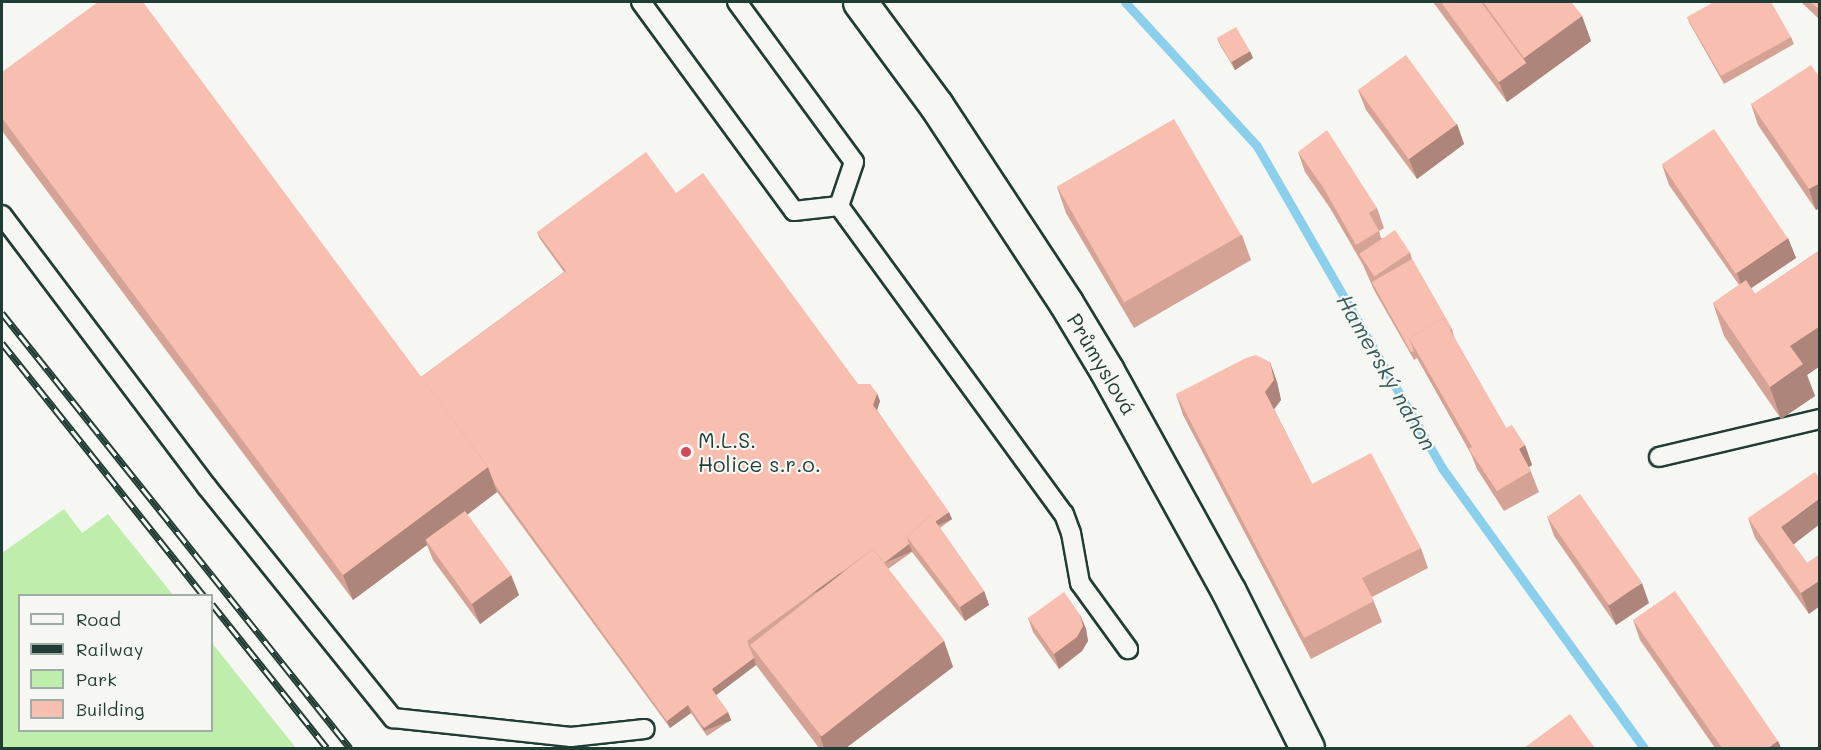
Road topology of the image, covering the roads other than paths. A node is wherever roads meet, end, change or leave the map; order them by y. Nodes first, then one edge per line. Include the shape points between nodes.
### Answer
1 (641, 2) edge
2 (737, 2) edge
3 (860, 2) edge
4 (839, 206) junction
5 (2, 215) edge
6 (1820, 419) edge
7 (1659, 458) dead end
8 (1128, 649) dead end
9 (645, 729) dead end
10 (1307, 748) edge

1 - 4 lane via 794,211
2 - 4 lane via 854,162
3 - 10 street, Průmyslová via 942,115 1107,371 1229,592
4 - 8 lane via 1064,514 1080,583
5 - 9 lane via 207,488 393,718 571,737
6 - 7 lane

